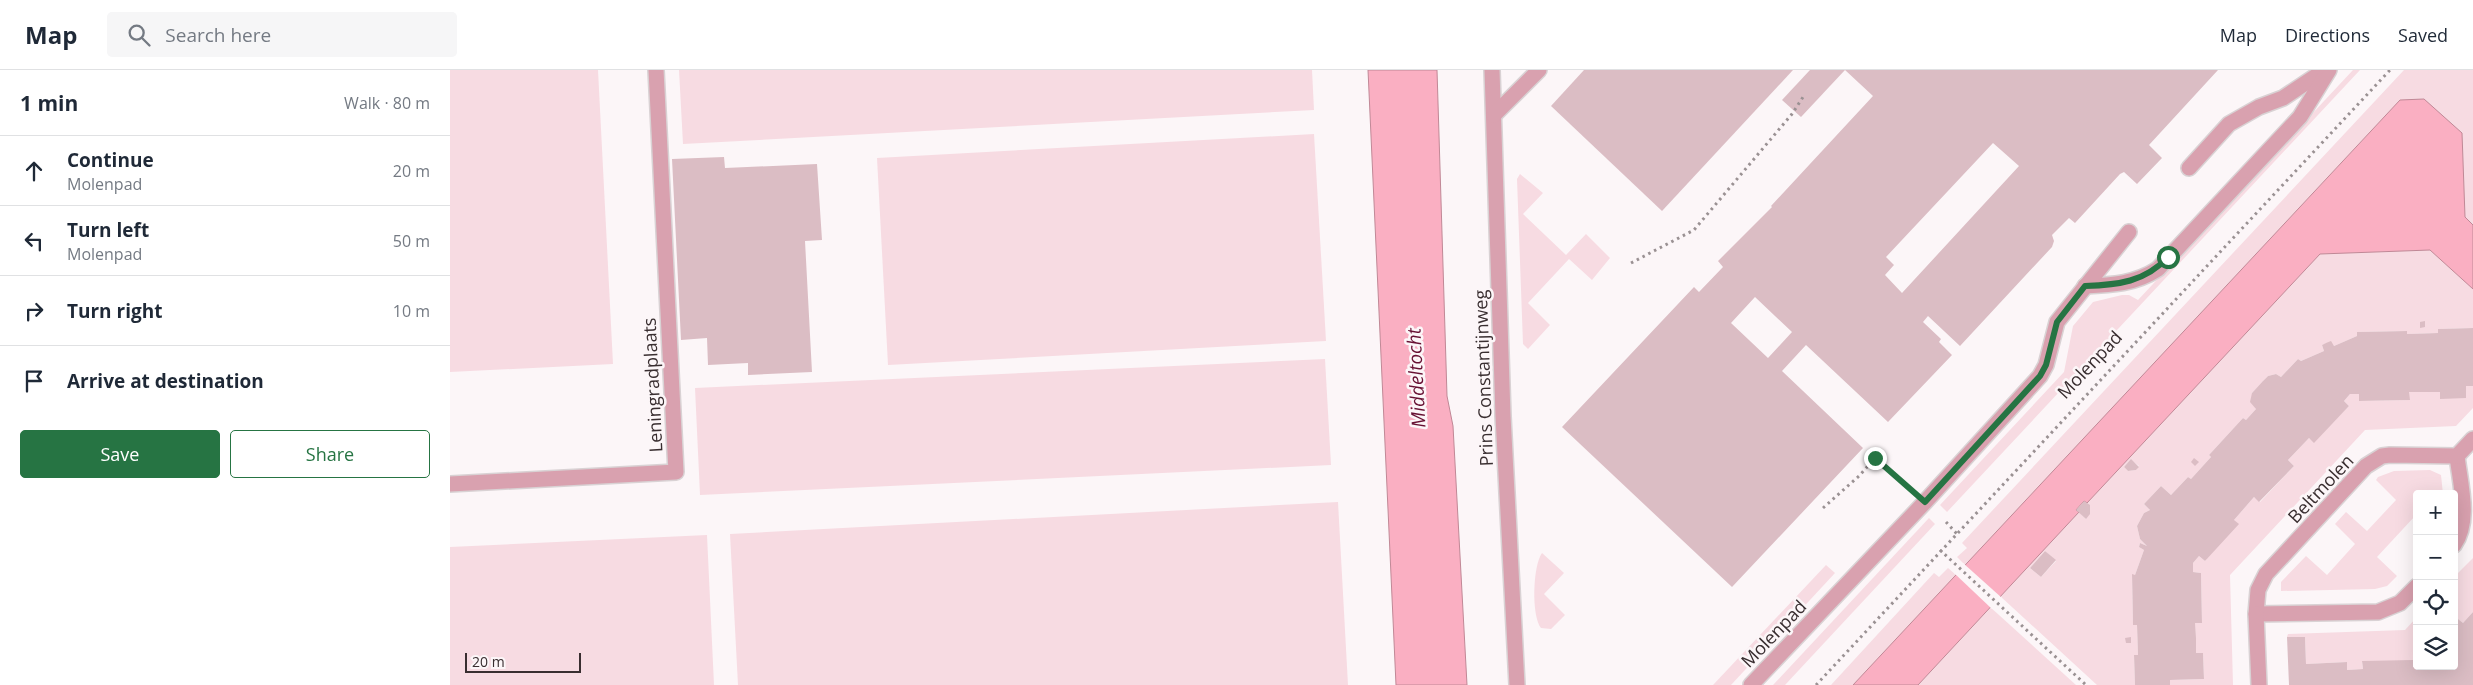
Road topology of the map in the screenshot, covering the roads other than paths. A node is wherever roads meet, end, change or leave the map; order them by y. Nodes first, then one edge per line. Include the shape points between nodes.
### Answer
1 (656, 70) edge
2 (1492, 70) edge
3 (1539, 70) edge
4 (2325, 70) edge
5 (2329, 70) edge
6 (1494, 115) junction
7 (2189, 168) dead end
8 (2129, 232) dead end
9 (2085, 286) junction
10 (2473, 439) edge
11 (2457, 456) junction
12 (450, 484) edge
13 (2458, 536) edge
14 (2413, 590) edge
15 (2256, 614) junction
16 (1517, 685) edge
17 (1751, 685) edge
18 (2259, 685) edge

1 - 12 street, Leningradplaats via 676,472
2 - 6 street, Prins Constantijnweg
3 - 6 street
4 - 7 street via 2282,98 2229,124
5 - 9 street via 2300,117 2158,268 2131,282
6 - 16 street, Prins Constantijnweg via 1503,416
8 - 9 street, Molenpad
9 - 17 street, Molenpad via 2057,322 2040,376
10 - 11 street
11 - 13 street via 2463,514
11 - 15 street, Beltmolen via 2390,455 2366,466 2266,574 2258,590
14 - 15 street via 2400,603 2378,612
15 - 18 street, Beltmolen

